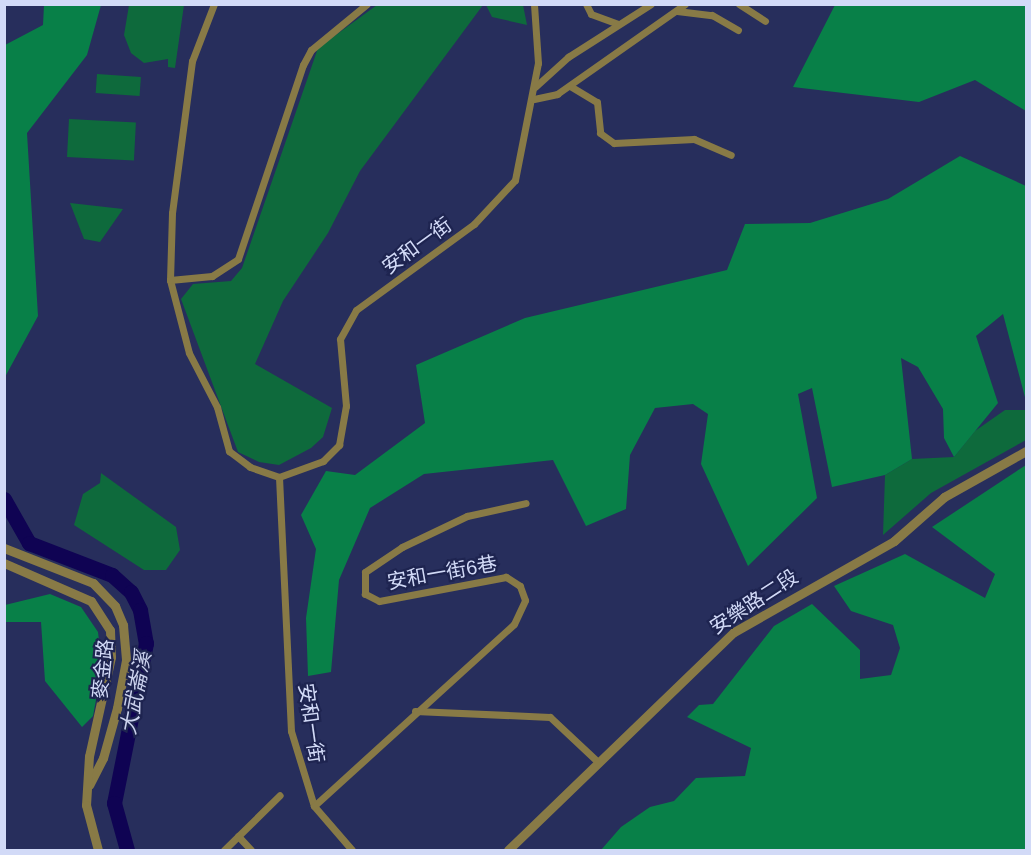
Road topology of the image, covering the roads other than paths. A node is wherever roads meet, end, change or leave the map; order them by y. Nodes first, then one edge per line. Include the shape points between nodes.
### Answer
1 (214, 4) edge
2 (367, 4) edge
3 (534, 4) edge
4 (586, 4) edge
5 (651, 4) edge
6 (685, 4) edge
7 (739, 4) edge
8 (677, 11) junction
9 (765, 21) dead end
10 (618, 24) junction
11 (738, 30) dead end
12 (570, 86) junction
13 (536, 87) junction
14 (534, 99) junction
15 (731, 155) dead end
16 (170, 280) junction
17 (1026, 451) edge
18 (279, 477) junction
19 (526, 503) dead end
20 (4, 548) edge
21 (4, 563) edge
22 (101, 705) junction
23 (117, 708) junction
24 (415, 711) junction
25 (599, 763) junction
26 (88, 787) junction
27 (280, 795) dead end
28 (314, 806) junction
29 (238, 836) junction
30 (98, 850) edge
31 (224, 850) edge
32 (250, 850) edge
33 (352, 850) edge
34 (508, 850) edge

1 - 16 street via 192,61 171,213
2 - 16 street via 321,40 303,65 238,259 212,276
3 - 13 street, 安和一街 via 539,42
4 - 10 street via 591,14
5 - 10 street
6 - 8 street
7 - 9 street
8 - 11 street via 712,15
8 - 12 street
10 - 13 street via 568,57
12 - 14 street
12 - 15 street via 597,102 600,133 614,143 694,139
13 - 14 street, 安和一街
14 - 18 street, 安和一街 via 515,180 499,203 356,310 346,325 340,356 346,422 339,445 323,461
16 - 18 street via 189,353 218,407 229,451 250,467
17 - 25 street, 安樂路二段 via 944,497 894,541 734,632
18 - 28 street, 安和一街 via 291,731
19 - 24 street, 安和一街6巷 via 467,516 402,547 365,572 365,594 380,601 506,577 520,586 525,600 514,624
20 - 23 street, 麥金路 via 93,583 115,606 127,639
21 - 22 street, 麥金路 via 58,583 91,601 103,615 112,634
22 - 23 street
22 - 26 street, 麥金路 via 88,756
23 - 26 street, 麥金路 via 103,758
24 - 25 street via 550,717
24 - 28 street, 安和一街6巷
25 - 34 street, 安樂路二段
26 - 30 street, 麥金路 via 89,831
27 - 29 street
28 - 33 street, 安和一街
29 - 31 street
29 - 32 street

